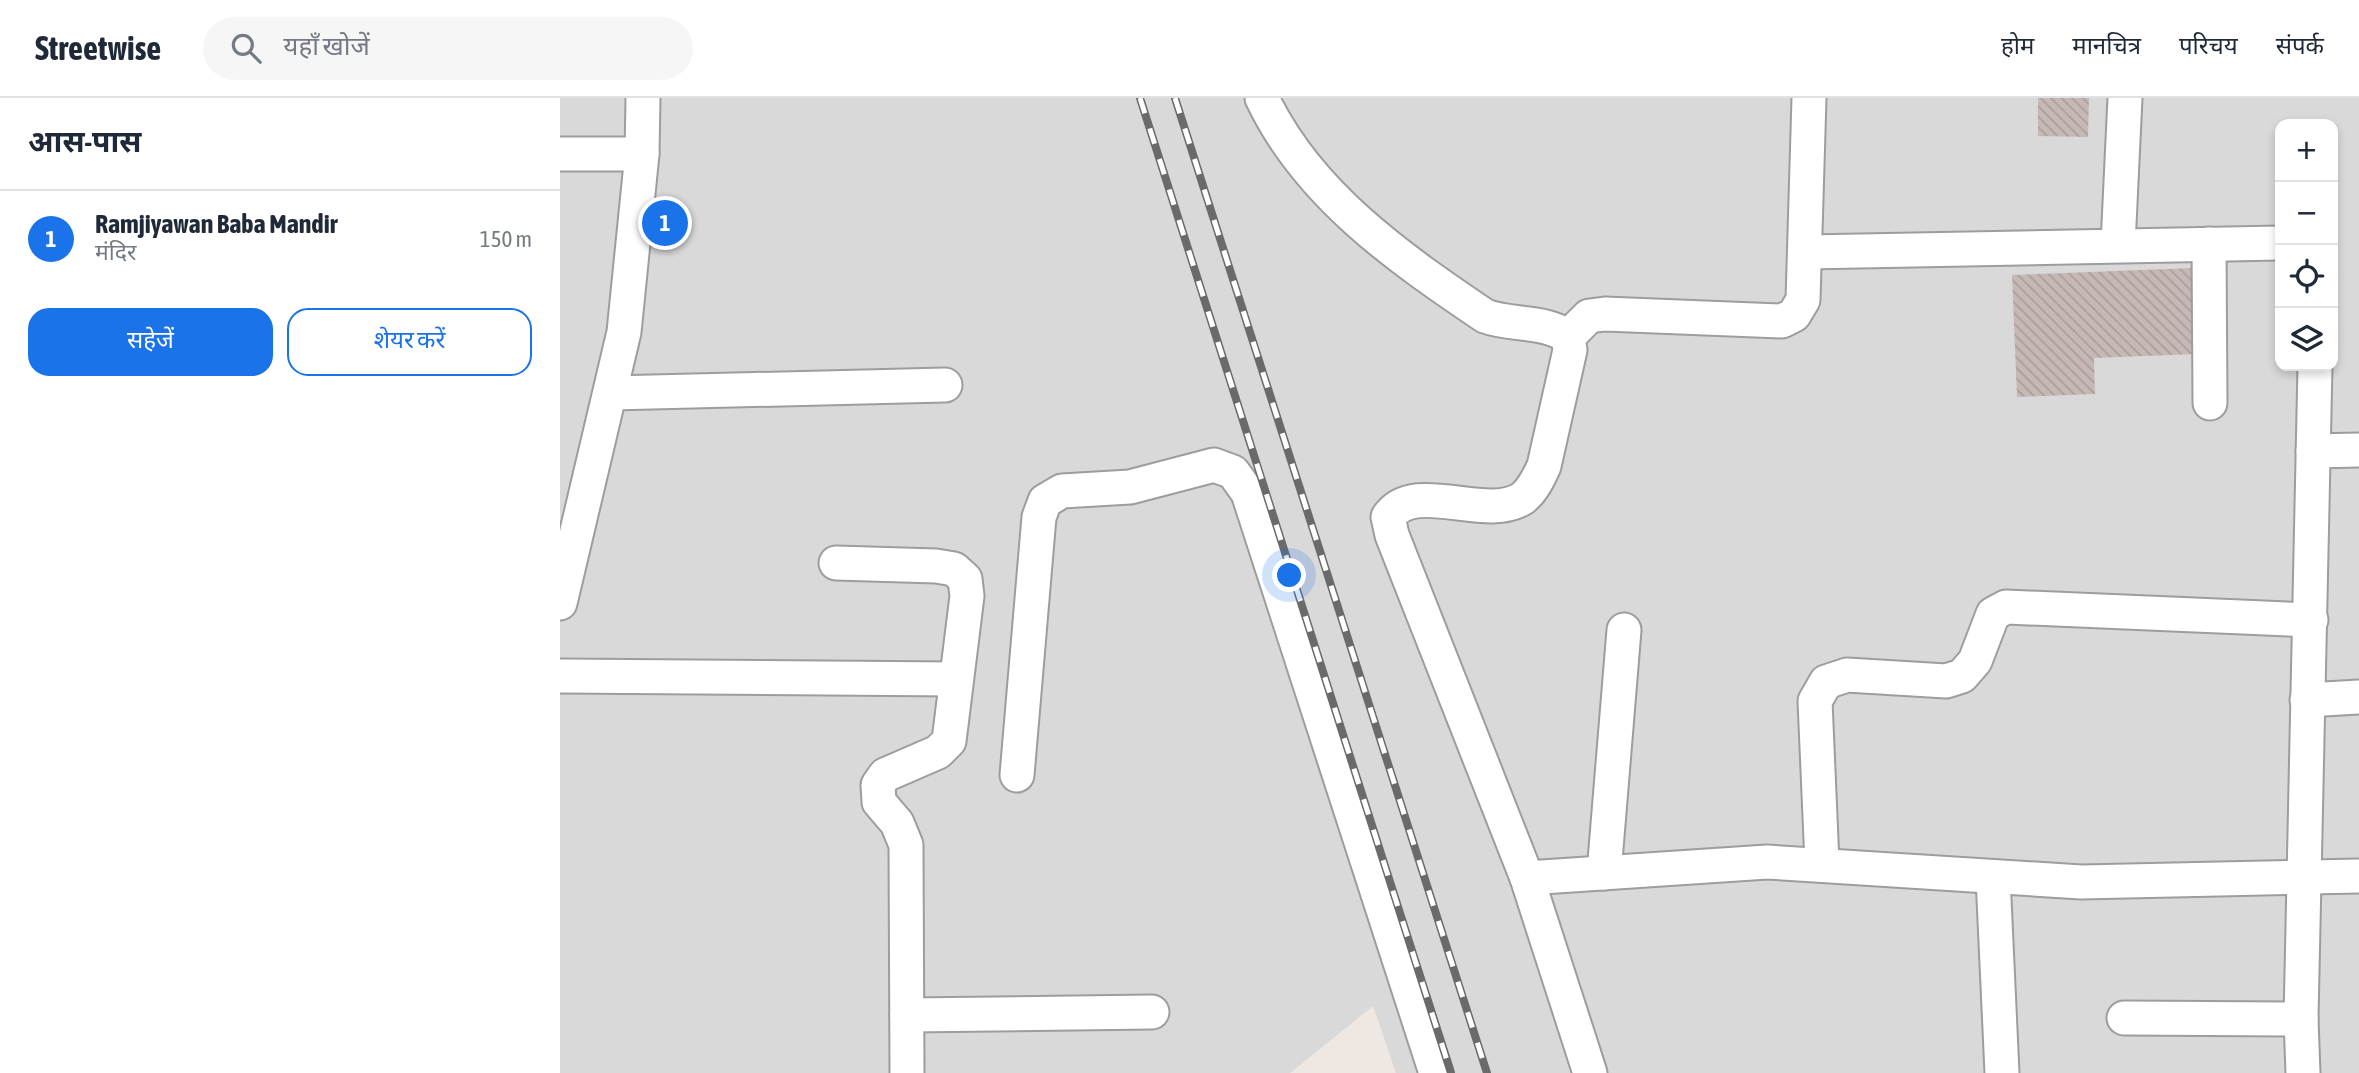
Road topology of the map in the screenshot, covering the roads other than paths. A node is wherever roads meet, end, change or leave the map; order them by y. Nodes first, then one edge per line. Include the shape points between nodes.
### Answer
1 (643, 98) edge
2 (1262, 98) edge
3 (1809, 98) edge
4 (2125, 98) edge
5 (560, 154) edge
6 (642, 154) junction
7 (2275, 243) edge
8 (2209, 244) junction
9 (2118, 245) junction
10 (1806, 252) junction
11 (1568, 337) junction
12 (2315, 371) edge
13 (945, 385) dead end
14 (611, 393) junction
15 (2210, 403) dead end
16 (2359, 450) edge
17 (2312, 451) junction
18 (572, 505) edge
19 (836, 563) dead end
20 (560, 603) edge
21 (2311, 620) junction
22 (1624, 630) dead end
23 (560, 676) edge
24 (956, 679) junction
25 (2359, 697) edge
26 (2307, 700) junction
27 (1017, 775) dead end
28 (1822, 863) junction
29 (1604, 873) junction
30 (2359, 876) edge
31 (1993, 877) junction
32 (1527, 878) junction
33 (2305, 879) junction
34 (1152, 1012) dead end
35 (908, 1015) junction
36 (2124, 1018) dead end
37 (2301, 1019) junction
38 (907, 1073) edge
39 (1436, 1073) edge
40 (1590, 1073) edge
41 (2002, 1073) edge
42 (2303, 1073) edge

1 - 6 street
2 - 11 street via 1288,145 1329,192 1399,258 1485,316 1558,330
3 - 10 street
4 - 9 street
5 - 6 street
6 - 14 street via 624,332
7 - 8 street
8 - 9 street
8 - 15 street
9 - 10 street
10 - 11 street via 1803,300 1794,316 1782,321 1605,314 1588,316
11 - 32 street via 1570,350 1544,466 1523,498 1490,505 1411,500 1396,505 1388,516
12 - 17 street
13 - 14 street
14 - 18 street
16 - 17 street
17 - 21 street
18 - 20 street
19 - 24 street via 936,566 954,569 965,579 967,596
21 - 26 street
21 - 28 street via 2006,607 1993,614 1975,661 1962,676 1946,681 1847,675 1826,682 1815,701
22 - 29 street
23 - 24 street
24 - 35 street via 949,741 938,752 885,775 878,785 879,802 897,823 906,845
25 - 26 street
26 - 33 street
27 - 39 street via 1039,517 1045,501 1062,491 1130,487 1214,465 1233,472 1248,493
28 - 29 street via 1767,862
28 - 31 street
29 - 32 street
30 - 33 street
31 - 33 street via 2081,882
31 - 41 street
32 - 40 street
33 - 37 street
34 - 35 street
35 - 38 street
36 - 37 street
37 - 42 street

